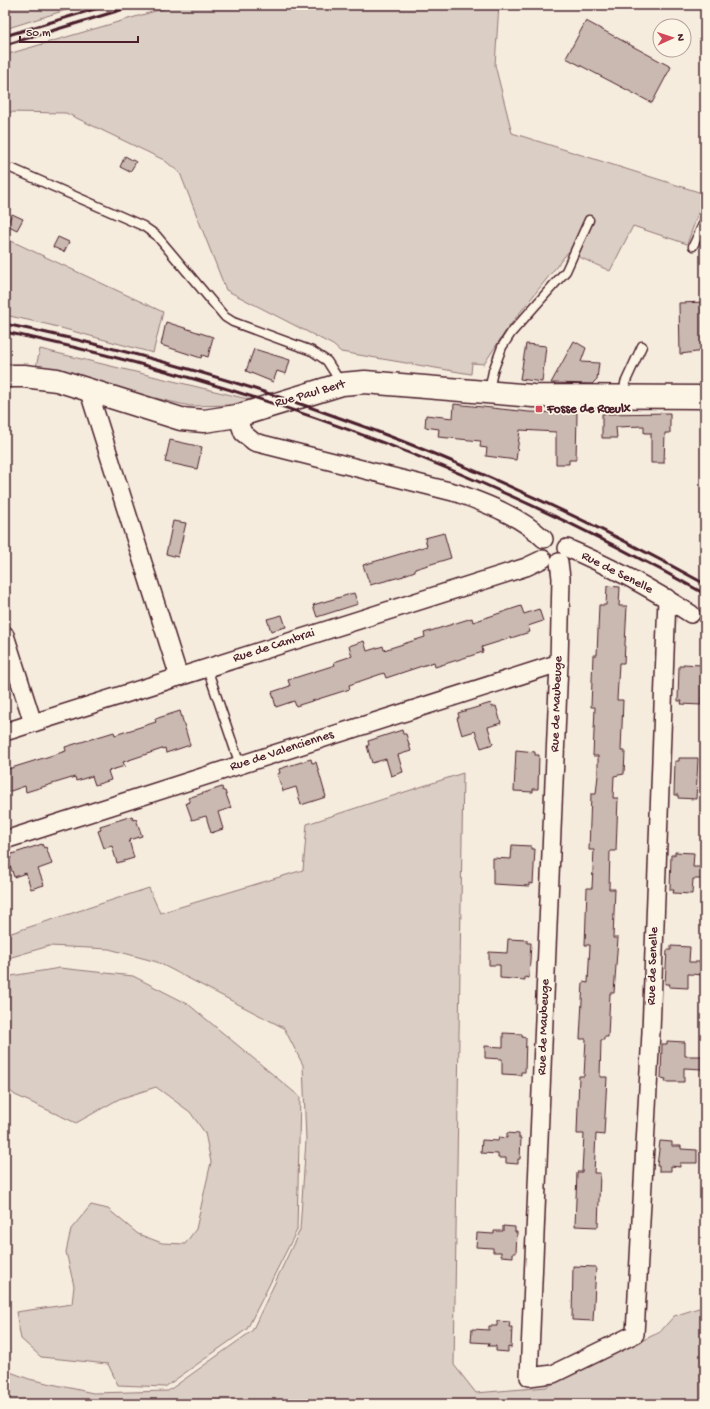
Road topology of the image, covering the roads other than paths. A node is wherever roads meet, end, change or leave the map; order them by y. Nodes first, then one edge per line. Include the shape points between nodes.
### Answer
1 (13, 169) dead end
2 (589, 220) dead end
3 (705, 220) edge
4 (693, 246) dead end
5 (642, 346) dead end
6 (5, 376) edge
7 (342, 384) junction
8 (88, 389) junction
9 (488, 392) junction
10 (623, 397) junction
11 (701, 397) edge
12 (237, 416) junction
13 (544, 539) junction
14 (556, 556) junction
15 (667, 598) junction
16 (691, 614) dead end
17 (5, 635) edge
18 (559, 664) junction
19 (207, 668) junction
20 (179, 677) junction
21 (33, 723) junction
22 (5, 732) edge
23 (240, 764) junction
24 (5, 840) edge
25 (635, 1334) joint

1 - 7 lane via 143,226 156,235 225,317 316,353 333,368
2 - 9 lane via 566,271 506,339 497,356
3 - 4 lane
5 - 10 lane via 626,383
6 - 8 street, Rue Paul Bert via 51,379
7 - 9 street, Rue Paul Bert via 377,382
7 - 12 street, Rue Paul Bert
8 - 12 street, Rue Paul Bert via 181,418 204,421
8 - 20 street
9 - 10 street, Rue Paul Bert via 533,396
10 - 11 street, Rue Paul Bert
12 - 13 street via 244,433 254,442 456,493 486,504 533,528
13 - 14 street, Rue de Maubeuge via 539,549
13 - 14 street via 551,535 559,536 565,541
14 - 15 street, Rue de Senelle via 593,559
14 - 18 street, Rue de Maubeuge via 561,578
14 - 19 street, Rue de Cambrai
15 - 16 street, Rue de Senelle
15 - 25 street, Rue de Senelle via 651,1032
17 - 21 street
18 - 23 street, Rue de Valenciennes
18 - 25 street, Rue de Maubeuge via 529,1377 553,1374
19 - 20 street, Rue de Cambrai
19 - 23 lane
20 - 21 street, Rue de Cambrai
21 - 22 street, Rue de Cambrai
23 - 24 street, Rue de Valenciennes

